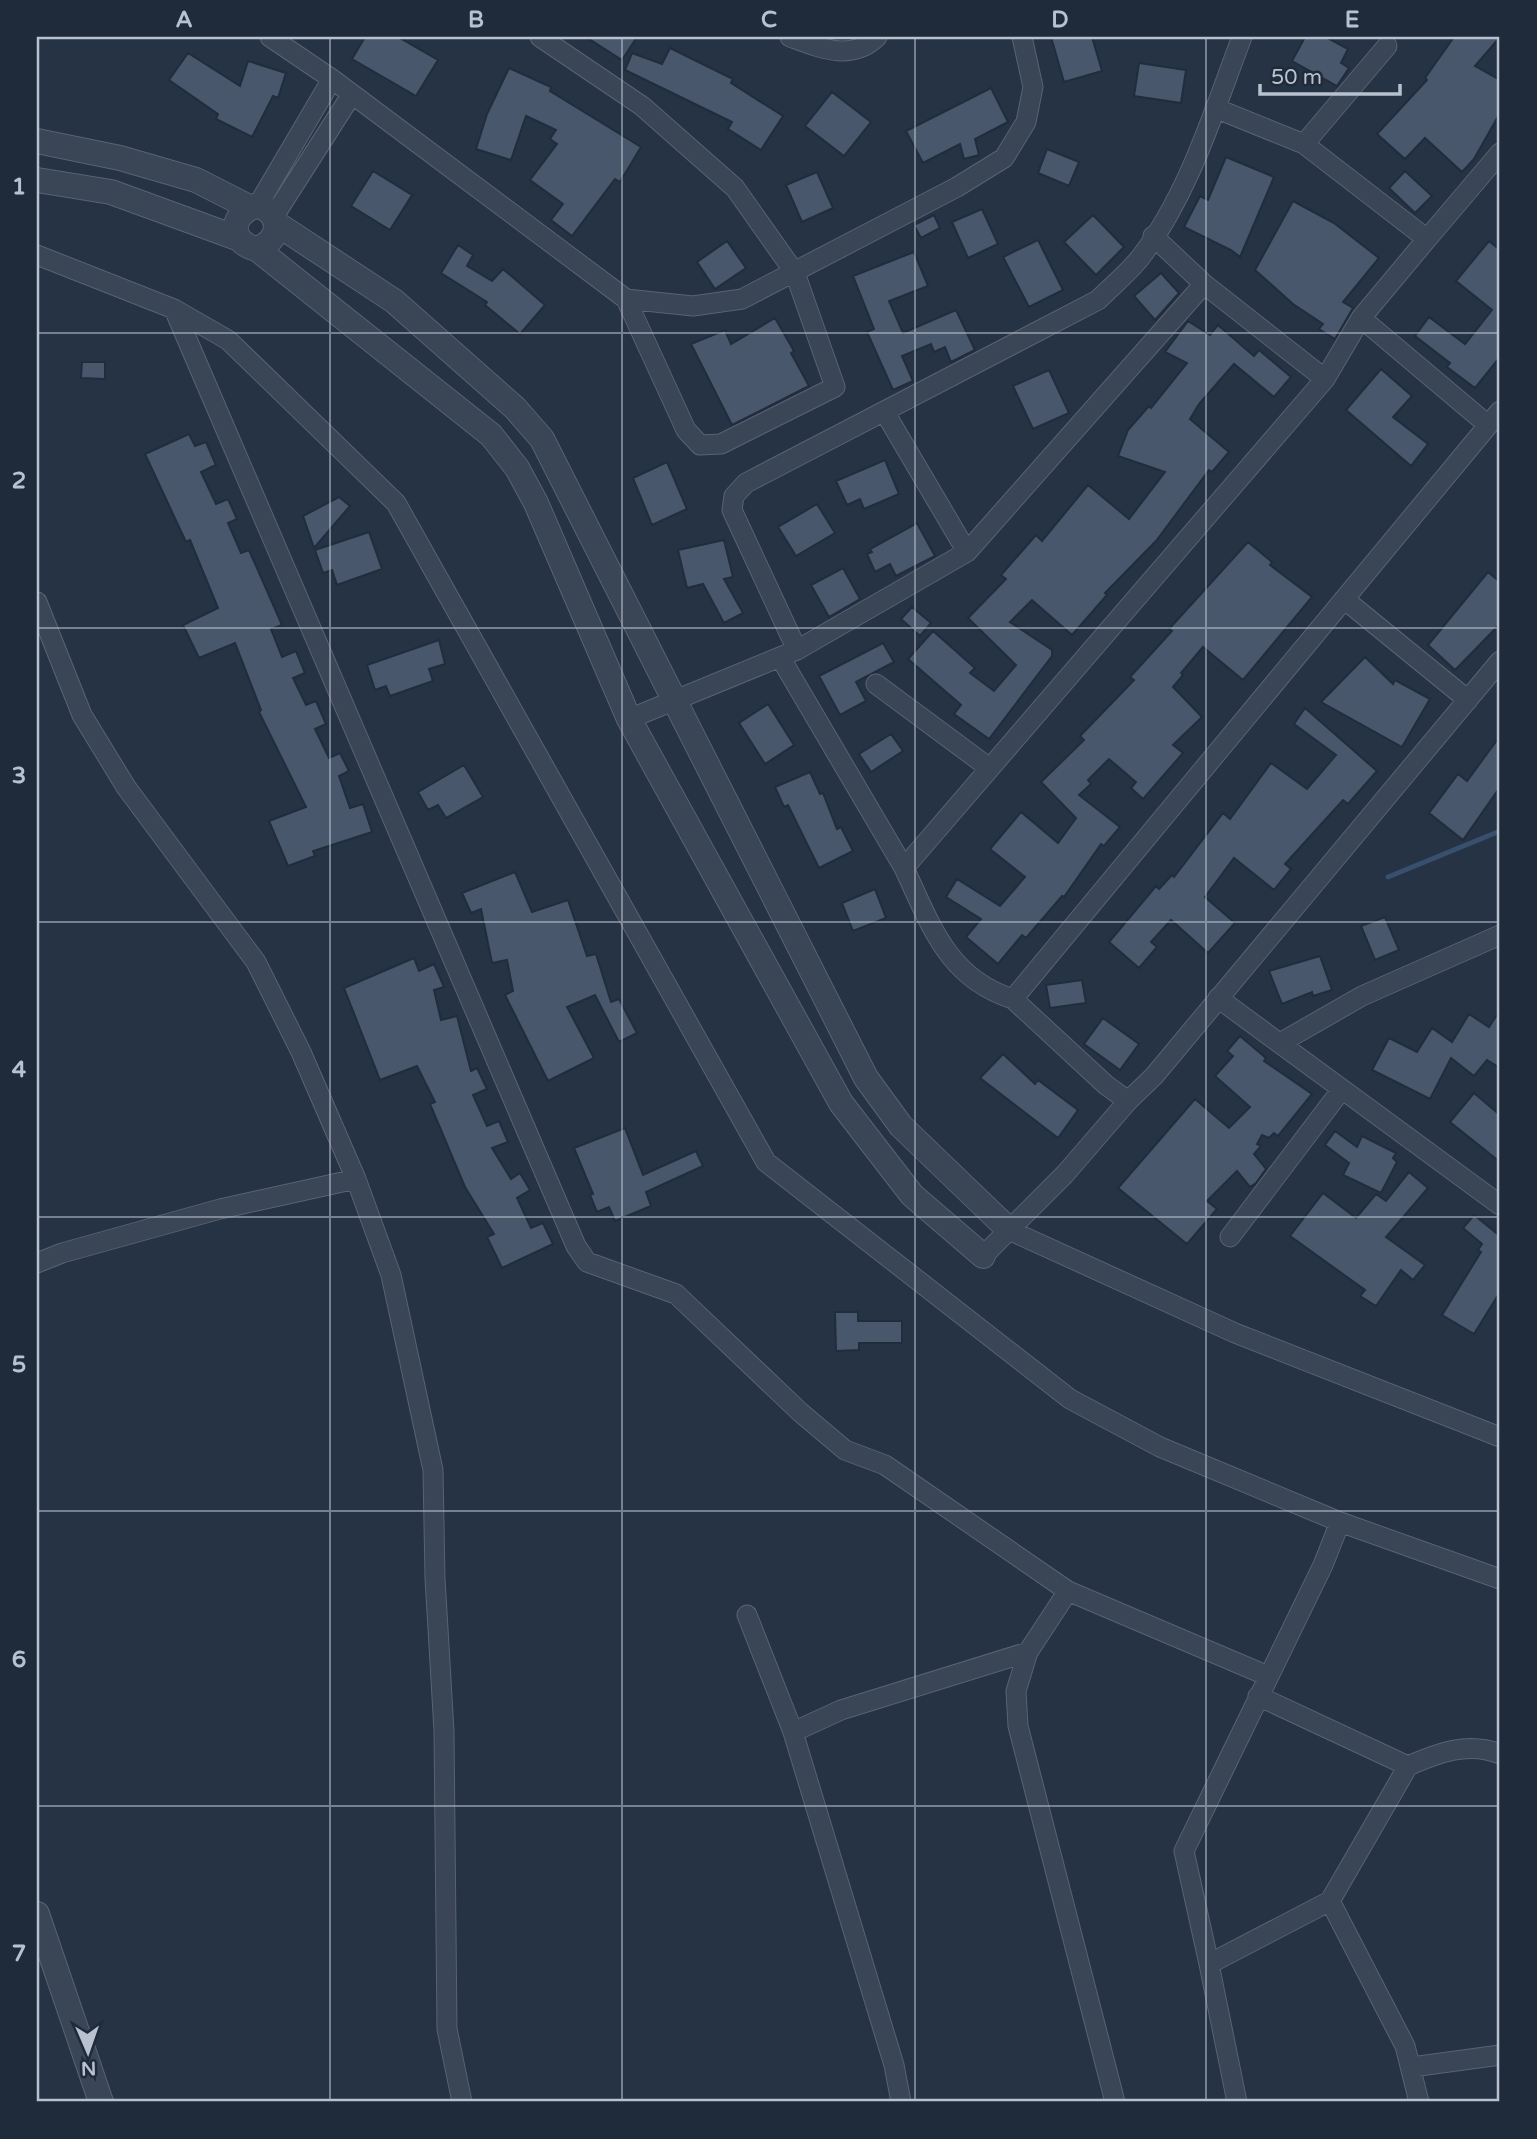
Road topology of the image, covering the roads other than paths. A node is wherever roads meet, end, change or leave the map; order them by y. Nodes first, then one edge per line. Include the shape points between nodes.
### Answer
1 (270, 37) edge
2 (540, 37) edge
3 (790, 37) edge
4 (877, 37) edge
5 (1022, 37) edge
6 (1242, 37) edge
7 (1385, 40) edge
8 (332, 79) junction
9 (352, 94) junction
10 (1215, 108) junction
11 (37, 141) edge
12 (1304, 144) junction
13 (1500, 153) edge
14 (37, 180) edge
15 (265, 213) junction
16 (1153, 236) junction
17 (1427, 239) junction
18 (247, 243) junction
19 (37, 255) edge
20 (795, 273) junction
21 (1204, 284) junction
22 (626, 299) junction
23 (174, 309) junction
24 (1361, 318) junction
25 (1325, 379) junction
26 (884, 411) junction
27 (1494, 418) edge
28 (967, 552) junction
29 (1345, 599) junction
30 (37, 603) edge
31 (789, 653) junction
32 (1500, 661) edge
33 (876, 684) dead end
34 (673, 698) junction
35 (1468, 700) junction
36 (629, 719) junction
37 (988, 767) junction
38 (904, 868) junction
39 (1500, 935) edge
40 (1218, 998) junction
41 (1013, 999) junction
42 (1280, 1043) junction
43 (1342, 1088) junction
44 (1128, 1101) junction
45 (356, 1179) junction
46 (1500, 1205) edge
47 (1009, 1230) junction
48 (1230, 1237) dead end
49 (983, 1256) joint
50 (37, 1263) edge
51 (1500, 1437) edge
52 (1340, 1522) junction
53 (1500, 1579) edge
54 (1068, 1591) junction
55 (747, 1615) dead end
56 (1028, 1652) junction
57 (1268, 1676) junction
58 (1258, 1696) junction
59 (793, 1731) junction
60 (1500, 1754) edge
61 (1408, 1766) junction
62 (1330, 1901) junction
63 (37, 1914) edge
64 (1209, 1964) junction
65 (1500, 2055) edge
66 (1412, 2067) junction
67 (102, 2102) edge
68 (461, 2102) edge
69 (901, 2102) edge
70 (1115, 2102) edge
71 (1237, 2102) edge
72 (1419, 2102) edge

1 - 8 street
2 - 20 street via 642,106 735,188
3 - 4 street via 829,51 866,47
5 - 20 street via 1033,87 1026,122 1004,158
6 - 10 street
7 - 12 street
8 - 9 street
8 - 15 street
9 - 15 street
9 - 22 street
10 - 12 street
10 - 16 street via 1174,202
11 - 15 street via 196,180
12 - 17 street
13 - 17 street
14 - 18 street via 111,192
15 - 18 street via 276,236 268,245
15 - 18 street via 240,214 235,226
15 - 34 street via 394,301 515,408 542,439
16 - 21 street
16 - 26 street via 1140,258 1098,300
17 - 24 street
18 - 36 street via 491,435 509,457 536,503
19 - 23 street
20 - 22 street via 742,299 693,306
20 - 22 street via 835,387 721,444 700,445 686,430
21 - 25 street
21 - 28 street
23 - 52 street via 228,340 397,503 766,1162 1070,1399 1160,1447
23 - 54 street via 576,1246 587,1262 676,1294 845,1450 885,1465
24 - 25 street
24 - 27 street
25 - 37 street
26 - 28 street
26 - 31 street via 746,483 734,496 732,510
27 - 29 street
28 - 31 street
29 - 35 street
29 - 41 street
30 - 45 street via 94,736 126,787 256,962
31 - 34 street
31 - 38 street
32 - 35 street
33 - 37 street
34 - 36 street
34 - 47 street via 866,1078 901,1126
35 - 40 street
36 - 49 street via 841,1103 912,1195
37 - 38 street
38 - 41 street via 944,952 972,979
39 - 42 street via 1362,996
40 - 42 street
40 - 44 street
41 - 44 street
42 - 43 street
43 - 46 street
43 - 48 street
44 - 47 street
45 - 50 street via 220,1209
45 - 68 street via 391,1275 433,1470 444,1731 447,2029
47 - 49 street
47 - 51 street via 1235,1332
52 - 53 street
52 - 57 street
54 - 56 street
54 - 57 street
55 - 59 street
56 - 59 street via 841,1710
56 - 70 street via 1016,1691 1018,1726
57 - 58 street
58 - 61 street
58 - 64 street via 1184,1851
59 - 69 street via 894,2065
60 - 61 street via 1446,1749
61 - 62 street
62 - 64 street
62 - 66 street
63 - 67 street
64 - 71 street
65 - 66 street
66 - 72 street

